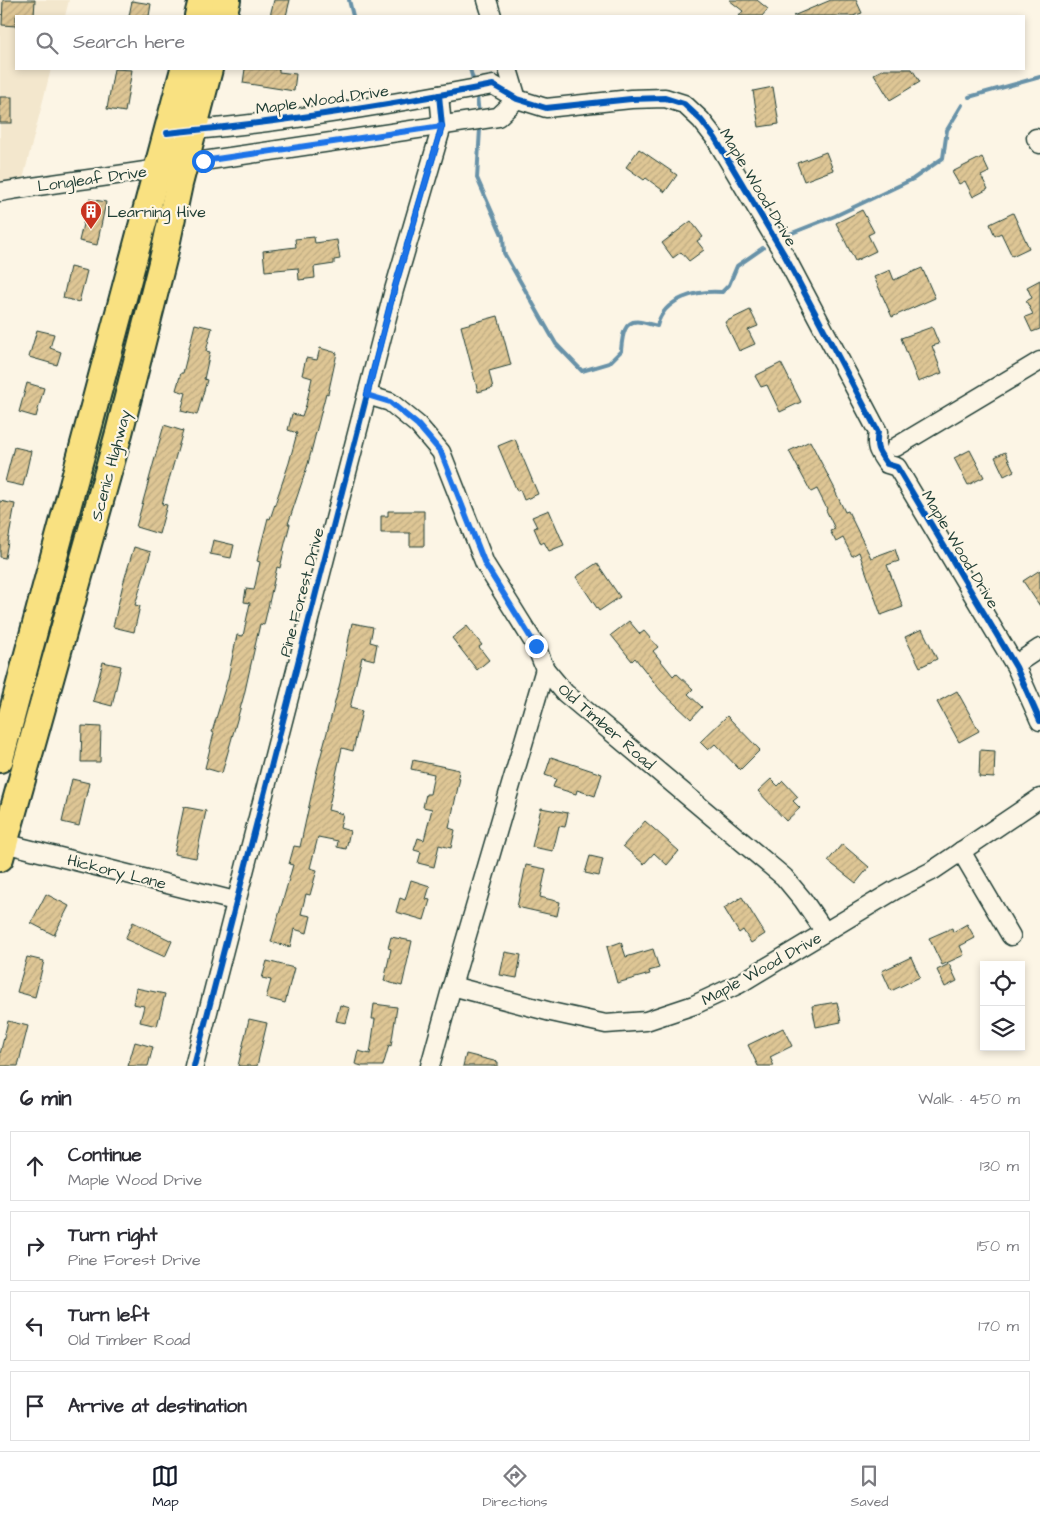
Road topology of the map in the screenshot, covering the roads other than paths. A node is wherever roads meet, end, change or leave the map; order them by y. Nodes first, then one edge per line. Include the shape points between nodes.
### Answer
1 (202, 0) edge
2 (227, 0) edge
3 (488, 0) edge
4 (198, 15) edge
5 (223, 15) edge
6 (492, 15) edge
7 (184, 70) edge
8 (210, 70) edge
9 (508, 70) edge
10 (439, 95) junction
11 (517, 99) junction
12 (442, 126) junction
13 (193, 130) junction
14 (167, 132) junction
15 (184, 164) junction
16 (157, 170) junction
17 (0, 192) edge
18 (1040, 361) edge
19 (367, 395) junction
20 (878, 432) junction
21 (896, 447) junction
22 (897, 467) junction
23 (1040, 648) edge
24 (1016, 667) junction
25 (545, 669) junction
26 (1040, 721) edge
27 (0, 759) edge
28 (1040, 798) edge
29 (1, 848) edge
30 (961, 851) junction
31 (235, 901) junction
32 (825, 932) junction
33 (1011, 936) dead end
34 (452, 986) junction
35 (194, 1066) edge
36 (430, 1066) edge

1 - 4 highway
2 - 5 highway
3 - 6 street
7 - 14 highway, Scenic Highway
8 - 13 highway, Scenic Highway
9 - 11 street
10 - 11 street, Maple Wood Drive via 493,85
10 - 12 street
10 - 13 street, Maple Wood Drive
11 - 12 street via 498,117
11 - 20 street, Maple Wood Drive via 546,108 665,98 684,104 715,138 737,173
12 - 15 street
12 - 19 street, Pine Forest Drive
13 - 14 street, Maple Wood Drive
13 - 15 highway, Scenic Highway
14 - 16 highway, Scenic Highway
15 - 16 street, Longleaf Drive
15 - 29 highway, Scenic Highway via 119,433
16 - 17 street, Longleaf Drive
16 - 27 highway, Scenic Highway
18 - 21 street
19 - 25 street, Old Timber Road via 390,402 418,425 441,452 485,564 536,646
19 - 31 street, Pine Forest Drive
20 - 21 street, Maple Wood Drive via 890,437
20 - 22 street, Maple Wood Drive via 876,445 887,464
21 - 22 street, Maple Wood Drive via 900,457
22 - 24 street, Maple Wood Drive
23 - 24 street
24 - 26 street, Maple Wood Drive
25 - 32 street, Old Timber Road via 566,693 784,877
25 - 34 street
28 - 30 street, Maple Wood Drive
29 - 31 street, Hickory Lane
30 - 32 street, Maple Wood Drive
30 - 33 street
31 - 35 street, Pine Forest Drive
32 - 34 street, Maple Wood Drive via 739,984 694,1005 646,1021 606,1024
34 - 36 street

